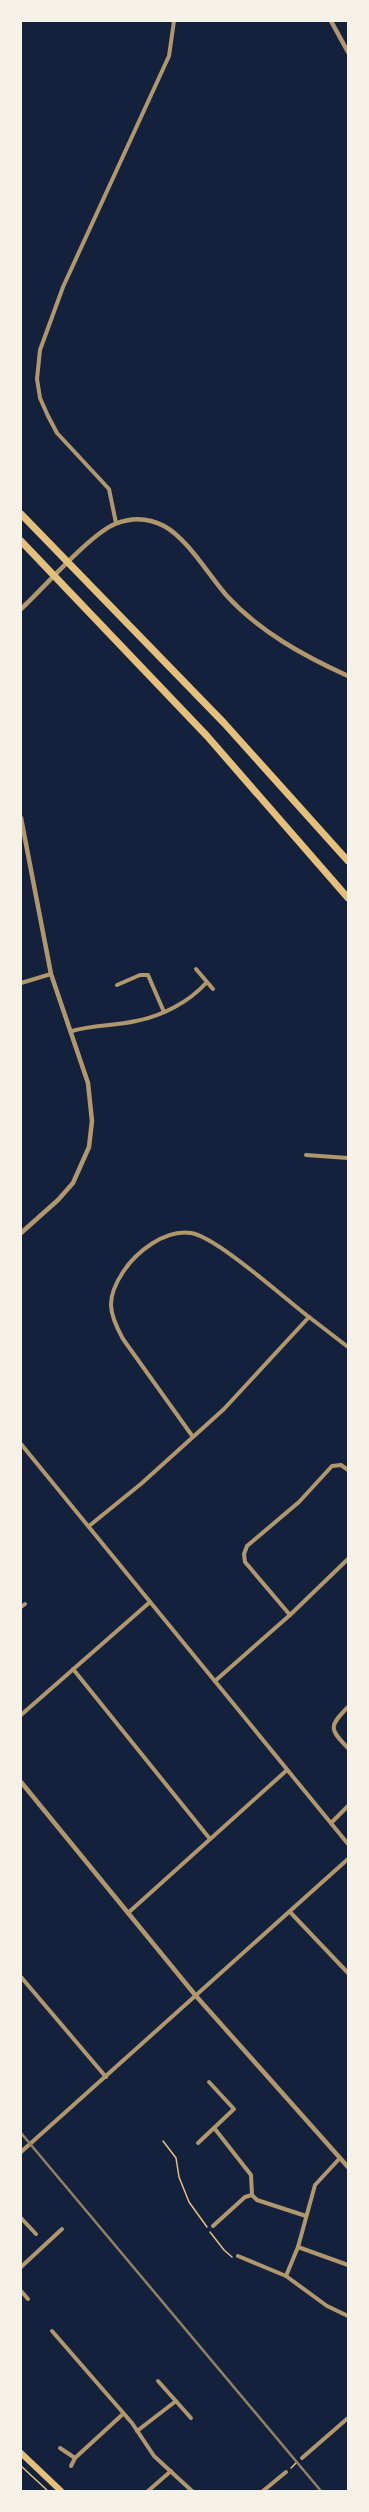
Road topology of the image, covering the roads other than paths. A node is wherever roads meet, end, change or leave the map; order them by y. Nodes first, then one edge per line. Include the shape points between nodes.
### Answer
1 (174, 21) edge
2 (331, 21) edge
3 (348, 52) edge
4 (21, 514) edge
5 (116, 524) junction
6 (21, 541) edge
7 (21, 610) edge
8 (348, 676) edge
9 (21, 818) edge
10 (348, 861) edge
11 (348, 898) edge
12 (196, 969) dead end
13 (51, 974) junction
14 (21, 983) edge
15 (206, 983) junction
16 (117, 985) dead end
17 (213, 989) dead end
18 (164, 1012) junction
19 (72, 1031) junction
20 (306, 1155) dead end
21 (348, 1158) edge
22 (21, 1233) edge
23 (309, 1317) junction
24 (348, 1347) edge
25 (193, 1437) junction
26 (21, 1444) edge
27 (348, 1470) edge
28 (89, 1526) junction
29 (348, 1559) edge
30 (150, 1602) junction
31 (290, 1615) junction
32 (73, 1669) junction
33 (215, 1681) junction
34 (348, 1706) edge
35 (21, 1715) edge
36 (348, 1748) edge
37 (287, 1770) junction
38 (21, 1782) edge
39 (348, 1806) edge
40 (331, 1823) junction
41 (210, 1839) junction
42 (348, 1844) edge
43 (348, 1859) edge
44 (290, 1912) junction
45 (128, 1913) junction
46 (348, 1973) edge
47 (21, 1977) edge
48 (196, 1996) junction
49 (106, 2077) junction
50 (209, 2082) dead end
51 (215, 2129) junction
52 (198, 2143) dead end
53 (21, 2152) edge
54 (340, 2158) junction
55 (348, 2167) edge
56 (252, 2195) junction
57 (306, 2216) junction
58 (21, 2218) edge
59 (213, 2226) dead end
60 (62, 2229) dead end
61 (36, 2234) dead end
62 (298, 2247) junction
63 (238, 2256) road end
64 (348, 2265) edge
65 (21, 2267) edge
66 (286, 2276) junction
67 (21, 2291) edge
68 (28, 2299) dead end
69 (348, 2316) edge
70 (52, 2331) dead end
71 (158, 2381) dead end
72 (176, 2401) junction
73 (123, 2414) junction
74 (191, 2418) dead end
75 (348, 2418) edge
76 (137, 2430) junction
77 (60, 2448) dead end
78 (21, 2453) edge
79 (75, 2458) junction
80 (302, 2458) road end
81 (71, 2466) dead end
82 (171, 2471) junction
83 (286, 2472) road end
84 (61, 2491) edge
85 (148, 2491) edge
86 (192, 2491) edge
87 (263, 2491) edge

1 - 5 street via 169,56 63,287 40,350 37,379 40,398 57,433 109,489
2 - 3 street
4 - 10 highway via 224,723
5 - 7 street via 104,530 88,544
5 - 8 street via 133,518 165,527 180,539 228,597 251,618 312,660
6 - 11 highway via 207,736
9 - 13 street
12 - 15 street
13 - 14 street
13 - 19 street
15 - 17 street
15 - 18 street via 196,994
16 - 18 street via 140,975 148,975
18 - 19 street via 137,1021 90,1026
19 - 22 street via 90,1091 92,1121 89,1147 73,1183
20 - 21 street
23 - 24 street
23 - 25 street via 248,1384
23 - 25 street via 238,1260 200,1235 190,1232 170,1236 138,1254 127,1265 112,1292 110,1307 115,1324 142,1367
25 - 28 street
26 - 28 street
27 - 31 street via 341,1465 332,1466 299,1502 247,1546 245,1562
28 - 30 street
29 - 31 street
30 - 32 street
30 - 33 street
31 - 33 street
32 - 35 street
32 - 41 street
33 - 37 street
34 - 36 street via 335,1719 333,1728 336,1736
37 - 40 street
37 - 41 street
38 - 45 street
39 - 40 street
40 - 42 street
41 - 45 street
43 - 44 street
44 - 46 street
44 - 48 street
45 - 48 street
47 - 49 street
48 - 49 street
48 - 54 street
49 - 53 street
50 - 51 street via 234,2109
51 - 52 street
51 - 56 street via 251,2175
54 - 55 street
54 - 57 street via 318,2180
56 - 57 street via 257,2200
56 - 59 street via 245,2197
57 - 62 street
58 - 61 street
60 - 65 street
62 - 64 street
62 - 66 street
63 - 66 street
66 - 69 street via 327,2306
67 - 68 street
70 - 73 street
71 - 72 street
72 - 74 street
72 - 76 street
73 - 76 street
73 - 79 street
75 - 80 street
76 - 82 street via 154,2456
77 - 79 street
78 - 84 main road
79 - 81 street
82 - 85 street
82 - 86 street
83 - 87 street

